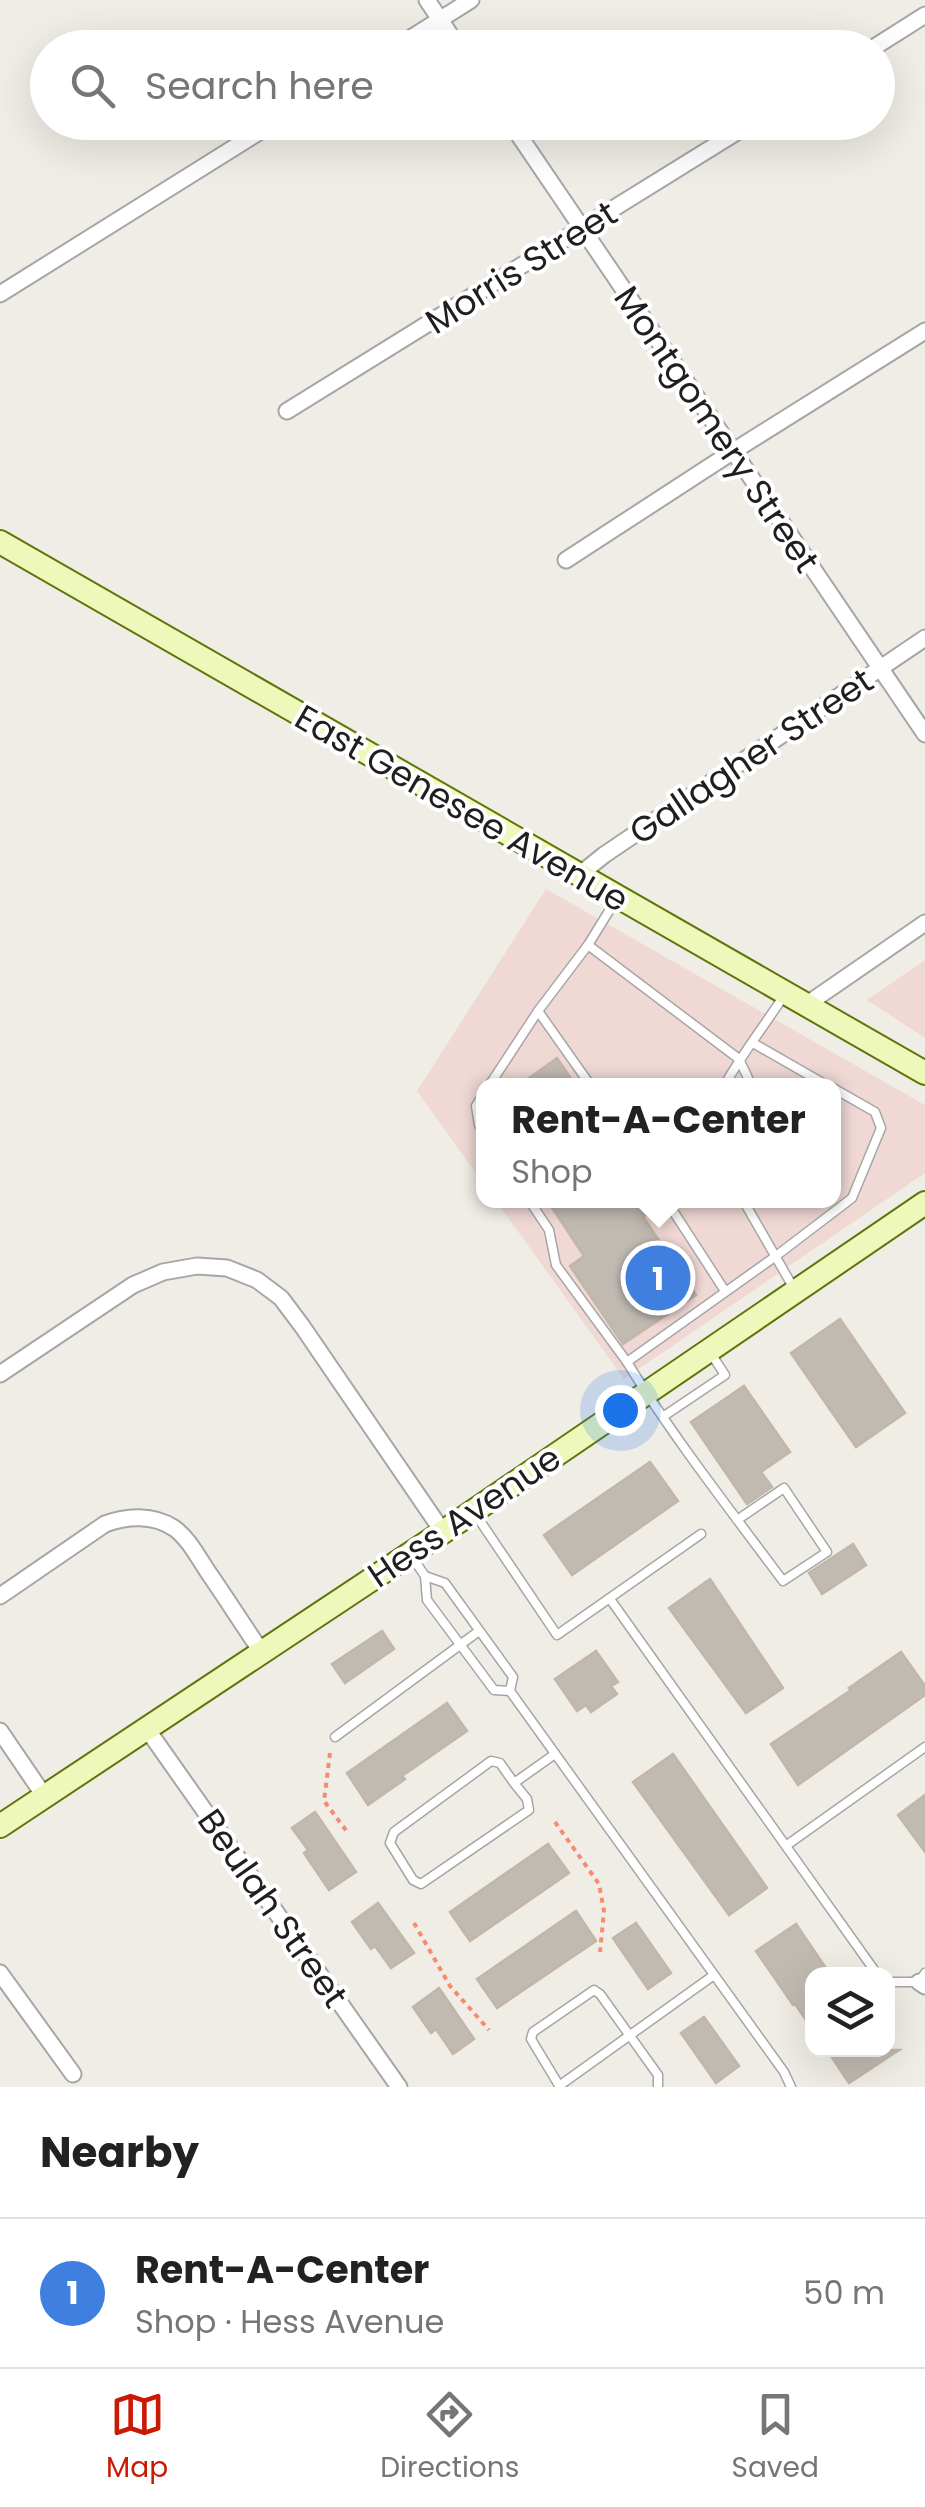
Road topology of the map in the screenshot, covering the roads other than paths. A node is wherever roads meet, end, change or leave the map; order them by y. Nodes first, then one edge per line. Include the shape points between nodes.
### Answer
1 (427, 0) edge
2 (471, 0) edge
3 (925, 14) edge
4 (440, 20) junction
5 (424, 30) edge
6 (447, 30) edge
7 (895, 33) edge
8 (246, 140) edge
9 (522, 140) edge
10 (724, 140) edge
11 (582, 230) junction
12 (0, 294) edge
13 (925, 331) edge
14 (287, 411) dead end
15 (732, 452) junction
16 (0, 542) edge
17 (566, 560) dead end
18 (925, 638) edge
19 (880, 668) junction
20 (925, 734) edge
21 (578, 876) junction
22 (617, 898) junction
23 (925, 923) edge
24 (588, 945) junction
25 (795, 1000) junction
26 (538, 1011) junction
27 (754, 1043) junction
28 (739, 1059) junction
29 (925, 1074) edge
30 (494, 1078) edge
31 (585, 1078) edge
32 (728, 1078) edge
33 (748, 1078) edge
34 (815, 1078) edge
35 (841, 1093) edge
36 (925, 1203) edge
37 (841, 1206) edge
38 (535, 1208) edge
39 (671, 1208) edge
40 (747, 1208) edge
41 (839, 1208) edge
42 (776, 1256) junction
43 (725, 1290) junction
44 (795, 1291) junction
45 (709, 1350) junction
46 (627, 1362) junction
47 (0, 1374) edge
48 (646, 1392) junction
49 (664, 1416) junction
50 (473, 1511) junction
51 (737, 1520) junction
52 (442, 1532) junction
53 (700, 1534) dead end
54 (409, 1554) junction
55 (425, 1576) junction
56 (0, 1596) edge
57 (610, 1598) junction
58 (479, 1630) junction
59 (461, 1645) junction
60 (261, 1651) junction
61 (510, 1692) junction
62 (148, 1729) junction
63 (0, 1731) edge
64 (335, 1737) dead end
65 (925, 1747) edge
66 (555, 1754) junction
67 (514, 1782) junction
68 (44, 1796) junction
69 (0, 1826) edge
70 (786, 1845) junction
71 (872, 1967) edge
72 (0, 1973) edge
73 (714, 1975) junction
74 (923, 1980) edge
75 (895, 1982) edge
76 (630, 2035) junction
77 (73, 2074) dead end
78 (399, 2087) edge
79 (559, 2087) edge
80 (658, 2087) edge
81 (792, 2087) edge

1 - 4 street
2 - 4 street
3 - 7 street
4 - 5 street
4 - 6 street
8 - 12 street
9 - 11 street, Montgomery Street
10 - 11 street, Morris Street
11 - 14 street, Morris Street
11 - 15 street, Montgomery Street
13 - 15 street
15 - 17 street
15 - 19 street, Montgomery Street
16 - 21 street, East Genesee Avenue
18 - 19 street, Gallagher Street
19 - 20 street, Montgomery Street
19 - 21 street, Gallagher Street
21 - 22 street, East Genesee Avenue
22 - 24 lane
22 - 25 street, East Genesee Avenue
23 - 25 street
24 - 26 lane
24 - 28 lane
25 - 27 lane
25 - 29 street, East Genesee Avenue
26 - 30 lane
26 - 31 lane
27 - 28 lane
27 - 34 lane
28 - 32 lane
28 - 33 lane
35 - 37 lane via 875,1112 881,1128 852,1198
36 - 44 street, Hess Avenue
38 - 46 lane via 550,1230 556,1265
39 - 43 lane
40 - 42 lane
41 - 42 lane
42 - 43 lane
42 - 44 lane
43 - 46 lane
44 - 45 street, Hess Avenue
45 - 48 street, Hess Avenue
45 - 49 lane via 725,1375
46 - 48 lane
47 - 52 street via 133,1285 196,1266 227,1268 280,1298
48 - 49 lane
48 - 50 street, Hess Avenue
49 - 51 lane
50 - 52 street, Hess Avenue
50 - 57 lane via 557,1635
51 - 51 lane via 784,1581 827,1552 784,1488
52 - 54 street, Hess Avenue
53 - 57 lane
54 - 55 lane
54 - 60 street, Hess Avenue
55 - 58 lane via 444,1583
55 - 59 lane via 427,1600
56 - 60 street via 104,1524 155,1520 189,1544
57 - 70 lane
58 - 59 lane
58 - 61 lane via 513,1677
59 - 61 lane via 494,1690
59 - 64 lane
60 - 62 street, Hess Avenue
61 - 66 lane
62 - 68 street, Hess Avenue
62 - 78 street, Beulah Street
63 - 68 street
65 - 70 lane
66 - 67 lane
66 - 73 lane
67 - 67 lane via 491,1761 394,1832 390,1843 413,1880 421,1884 528,1810
68 - 69 street, Hess Avenue
70 - 71 lane
72 - 77 street
73 - 76 lane
73 - 81 lane
74 - 75 lane
76 - 79 lane
76 - 79 lane via 594,1990 534,2032 531,2039
76 - 80 lane via 658,2075

